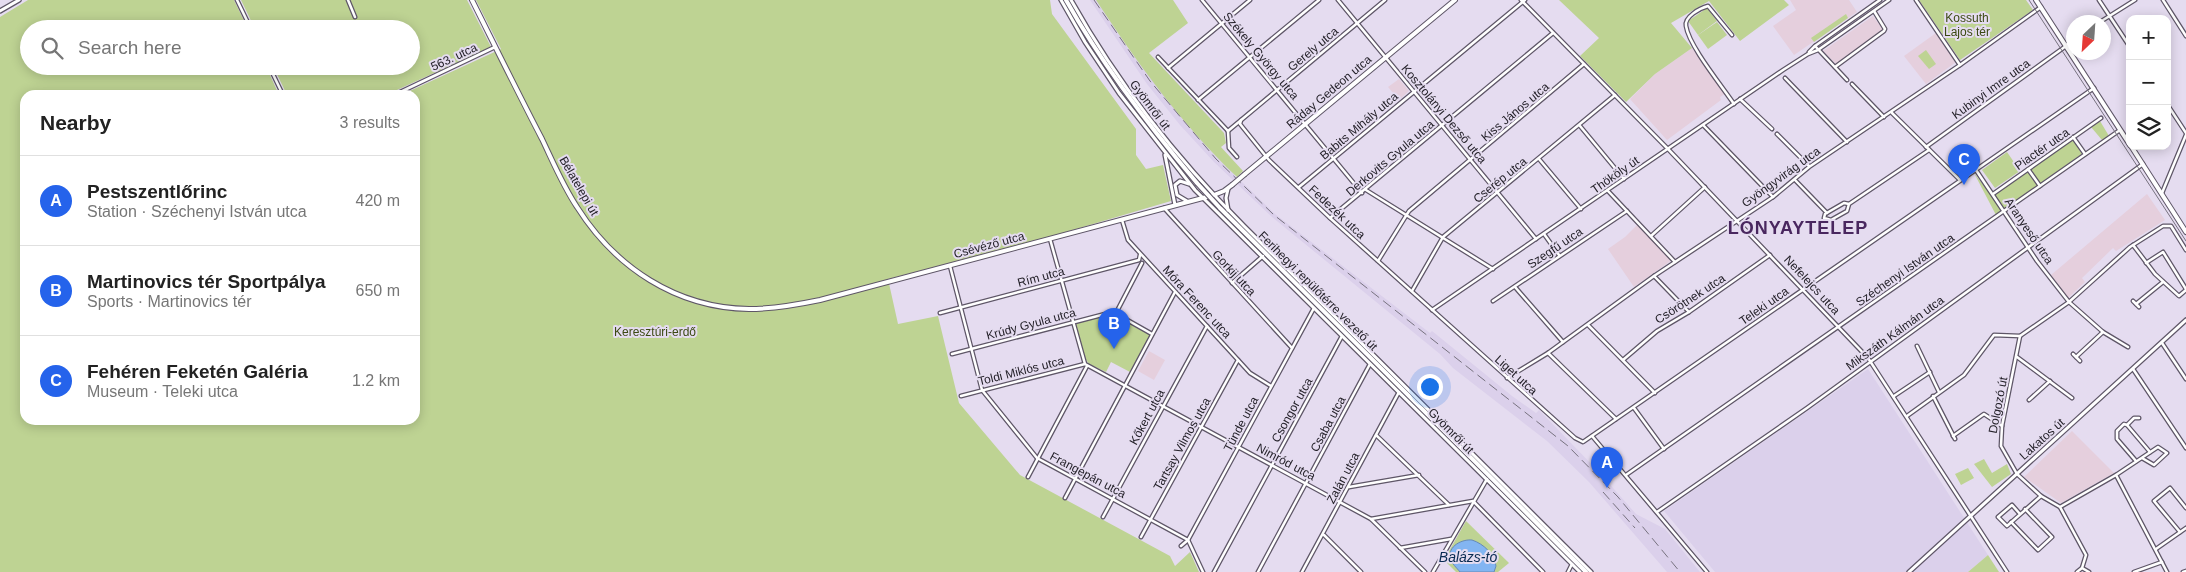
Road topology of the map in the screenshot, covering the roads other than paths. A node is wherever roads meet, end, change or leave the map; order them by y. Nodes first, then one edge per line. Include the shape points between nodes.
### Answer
1 (17, 0) edge
2 (237, 0) edge
3 (348, 0) edge
4 (472, 0) edge
5 (1061, 0) edge
6 (1066, 0) edge
7 (1071, 0) edge
8 (1202, 0) edge
9 (1250, 0) edge
10 (1319, 0) edge
11 (1338, 0) edge
12 (1386, 0) edge
13 (1456, 0) edge
14 (1880, 0) edge
15 (1889, 0) edge
16 (1916, 0) edge
17 (2036, 0) edge
18 (2099, 0) edge
19 (2135, 0) edge
20 (2163, 0) edge
21 (1523, 1) edge
22 (2041, 7) junction
23 (0, 11) edge
24 (1874, 11) junction
25 (2108, 15) edge
26 (2111, 15) edge
27 (356, 17) dead end
28 (2111, 19) edge
29 (247, 20) edge
30 (1222, 23) junction
31 (1357, 24) junction
32 (1553, 33) junction
33 (1732, 34) dead end
34 (2186, 36) edge
35 (2126, 41) edge
36 (2066, 45) joint
37 (1815, 46) junction
38 (495, 47) junction
39 (1818, 50) junction
40 (1808, 54) junction
41 (1158, 57) dead end
42 (1250, 57) junction
43 (1386, 58) junction
44 (2076, 60) edge
45 (1584, 64) junction
46 (1960, 65) junction
47 (1168, 68) junction
48 (1835, 68) junction
49 (273, 75) edge
50 (1785, 78) dead end
51 (1847, 80) dead end
52 (1852, 84) dead end
53 (2094, 88) junction
54 (281, 90) edge
55 (405, 90) edge
56 (1277, 90) junction
57 (1414, 92) junction
58 (1615, 95) junction
59 (1198, 100) junction
60 (1740, 100) junction
61 (1734, 104) junction
62 (2168, 105) edge
63 (1892, 112) junction
64 (1884, 117) junction
65 (2101, 118) dead end
66 (1241, 120) junction
67 (1306, 124) junction
68 (1703, 125) junction
69 (1442, 126) junction
70 (1580, 126) junction
71 (1772, 129) dead end
72 (2120, 130) junction
73 (1228, 131) junction
74 (2186, 132) edge
75 (1777, 134) dead end
76 (2073, 137) junction
77 (2126, 140) edge
78 (1847, 142) junction
79 (1926, 147) junction
80 (1668, 149) junction
81 (1929, 150) junction
82 (2133, 150) edge
83 (1165, 152) junction
84 (2085, 154) junction
85 (1237, 157) dead end
86 (1267, 157) junction
87 (1334, 158) junction
88 (1539, 159) junction
89 (1471, 160) junction
90 (2143, 164) junction
91 (1809, 167) junction
92 (2028, 169) junction
93 (1976, 170) junction
94 (1624, 179) junction
95 (1795, 180) junction
96 (1960, 180) junction
97 (1202, 182) junction
98 (1190, 184) junction
99 (2040, 186) junction
100 (1230, 187) junction
101 (1705, 187) junction
102 (1298, 188) junction
103 (1195, 190) junction
104 (1366, 190) junction
105 (1608, 191) junction
106 (1362, 193) junction
107 (1498, 193) junction
108 (2162, 193) junction
109 (1993, 194) junction
110 (1214, 195) junction
111 (1773, 197) junction
112 (1203, 198) junction
113 (1188, 202) junction
114 (1848, 204) junction
115 (1175, 205) junction
116 (1164, 208) junction
117 (1218, 209) junction
118 (1581, 209) junction
119 (1228, 210) junction
120 (1627, 210) junction
121 (2004, 211) junction
122 (1827, 213) junction
123 (1406, 215) junction
124 (1330, 218) junction
125 (1122, 220) junction
126 (1736, 220) junction
127 (2186, 232) edge
128 (1544, 233) junction
129 (1651, 236) junction
130 (1443, 237) junction
131 (1050, 239) junction
132 (1536, 239) junction
133 (2134, 244) junction
134 (2028, 247) junction
135 (2186, 250) edge
136 (1140, 254) junction
137 (1770, 254) junction
138 (1559, 255) junction
139 (1263, 256) junction
140 (1139, 260) junction
141 (1378, 262) junction
142 (1675, 262) junction
143 (1148, 263) junction
144 (2146, 263) junction
145 (1142, 264) junction
146 (950, 266) junction
147 (1493, 269) junction
148 (1654, 276) junction
149 (1062, 280) junction
150 (2163, 282) junction
151 (1232, 283) junction
152 (1515, 286) junction
153 (2186, 289) edge
154 (1803, 290) junction
155 (1412, 291) junction
156 (1175, 292) junction
157 (1493, 301) dead end
158 (2134, 301) dead end
159 (2069, 302) junction
160 (2136, 304) junction
161 (960, 307) junction
162 (1314, 307) junction
163 (767, 308) joint
164 (2139, 308) dead end
165 (1432, 310) junction
166 (940, 312) dead end
167 (1689, 312) junction
168 (1116, 314) junction
169 (2186, 320) edge
170 (1073, 322) junction
171 (1588, 324) junction
172 (1207, 326) junction
173 (1839, 327) junction
174 (2103, 332) junction
175 (1152, 334) junction
176 (1342, 336) junction
177 (2020, 336) junction
178 (1563, 342) junction
179 (2162, 342) junction
180 (1917, 346) dead end
181 (2128, 347) dead end
182 (1292, 348) junction
183 (972, 349) junction
184 (1548, 353) junction
185 (952, 354) dead end
186 (2017, 357) junction
187 (1238, 360) junction
188 (1622, 360) junction
189 (2080, 361) dead end
190 (1871, 362) junction
191 (1371, 364) junction
192 (1086, 365) junction
193 (2133, 369) junction
194 (1930, 372) junction
195 (1507, 378) junction
196 (2186, 379) edge
197 (2050, 382) junction
198 (1125, 385) junction
199 (1272, 386) junction
200 (982, 390) junction
201 (1399, 392) junction
202 (1939, 392) junction
203 (1655, 393) junction
204 (961, 396) dead end
205 (1894, 396) junction
206 (1933, 396) junction
207 (2072, 398) dead end
208 (2029, 400) dead end
209 (1163, 406) junction
210 (1634, 408) junction
211 (1907, 416) junction
212 (2139, 418) dead end
213 (1616, 420) junction
214 (2127, 425) junction
215 (1201, 426) junction
216 (2002, 426) junction
217 (1376, 435) junction
218 (1592, 436) junction
219 (2186, 446) edge
220 (1238, 447) junction
221 (1664, 449) junction
222 (2150, 452) junction
223 (1037, 458) junction
224 (2142, 458) junction
225 (2136, 462) junction
226 (1272, 465) junction
227 (2017, 474) junction
228 (1419, 475) junction
229 (1626, 475) junction
230 (2116, 475) junction
231 (1028, 477) dead end
232 (1075, 478) junction
233 (1487, 479) junction
234 (1306, 483) junction
235 (1348, 487) junction
236 (2040, 496) junction
237 (1065, 498) dead end
238 (1113, 498) junction
239 (1473, 501) junction
240 (1341, 502) junction
241 (1450, 505) junction
242 (2060, 507) junction
243 (2186, 508) edge
244 (2026, 509) junction
245 (1657, 512) junction
246 (2020, 514) junction
247 (1971, 515) junction
248 (1103, 517) dead end
249 (1151, 519) junction
250 (1371, 519) junction
251 (2011, 522) junction
252 (2186, 528) edge
253 (2180, 532) junction
254 (1324, 535) junction
255 (1141, 537) dead end
256 (1452, 539) junction
257 (1188, 540) junction
258 (1181, 546) dead end
259 (1400, 548) junction
260 (2156, 549) junction
261 (2162, 562) junction
262 (1572, 564) junction
263 (2082, 568) junction
264 (1203, 572) edge
265 (1214, 572) edge
266 (1258, 572) edge
267 (1302, 572) edge
268 (1361, 572) edge
269 (1426, 572) edge
270 (1433, 572) edge
271 (1543, 572) edge
272 (1568, 572) edge
273 (1580, 572) edge
274 (1586, 572) edge
275 (1591, 572) edge
276 (1707, 572) edge
277 (1909, 572) edge
278 (2007, 572) edge
279 (2077, 572) edge
280 (2089, 572) edge
281 (2134, 572) edge
282 (2167, 572) edge

1 - 23 street
2 - 29 street
3 - 27 street
4 - 38 main road, Bélatelepi út
5 - 83 street, Gyömrői út via 1103,70
6 - 117 main road, Ferihegyi repülőtérre vezető út, bridge via 1129,100
7 - 97 street, Gyömrői út via 1139,106
8 - 30 street, Székely György utca
9 - 30 street
10 - 42 street
11 - 31 street, Kosztolányi Dezső utca
12 - 31 street, Gerely utca
13 - 43 main road, Ráday Gedeon utca
14 - 37 street, Thököly út
15 - 24 street, Thököly út
16 - 46 street
17 - 22 main road
18 - 25 street
19 - 26 street
20 - 34 street
21 - 32 street, Nefelejcs utca
21 - 57 street, Babits Mihály utca
22 - 36 main road
22 - 46 street, Gyöngyvirág utca
24 - 39 street, Thököly út
24 - 48 street via 1884,32
28 - 35 street
30 - 42 street, Székely György utca
30 - 47 street
31 - 43 street, Kosztolányi Dezső utca
31 - 56 street, Gerely utca
32 - 45 street, Nefelejcs utca
32 - 69 street, Derkovits Gyula utca
33 - 61 street via 1708,6 1686,22 1693,44
36 - 79 street, Kubinyi Imre utca
37 - 39 street
37 - 40 street, Thököly út
38 - 55 street, 563. utca
38 - 163 main road, Bélatelepi út via 575,204 598,237 617,256 645,278 685,298 724,307
39 - 40 street, Thököly út
39 - 48 street
40 - 60 street, Thököly út
41 - 47 street
42 - 56 street, Székely György utca
42 - 59 street
43 - 57 street, Kosztolányi Dezső utca
43 - 67 main road, Ráday Gedeon utca
44 - 53 main road
45 - 58 street, Nefelejcs utca
45 - 89 street, Kiss János utca
46 - 63 street, Gyöngyvirág utca
47 - 59 street
48 - 51 street
49 - 54 street
50 - 78 street
52 - 64 street
53 - 72 main road
53 - 93 street, Teleki utca
56 - 66 street, Gerely utca
56 - 67 street, Székely György utca
57 - 69 street, Kosztolányi Dezső utca
57 - 87 street, Babits Mihály utca
58 - 70 street, Cserép utca
58 - 80 street, Nefelejcs utca
59 - 73 street
60 - 61 street, Thököly út
60 - 71 street
61 - 68 street, Thököly út
62 - 74 street
63 - 64 street, Gyöngyvirág utca
63 - 79 street
64 - 78 street, Gyöngyvirág utca
65 - 76 street, Piactér utca
66 - 73 street, Gerely utca
66 - 86 street, Fedezék utca via 1240,124
67 - 86 main road, Ráday Gedeon utca
67 - 87 street, Székely György utca
68 - 80 street, Thököly út
68 - 111 street
69 - 89 street, Kosztolányi Dezső utca
69 - 104 street, Derkovits Gyula utca
70 - 88 street, Cserép utca
70 - 94 street
72 - 77 main road
72 - 84 street, Széchenyi István utca
73 - 85 street via 1230,148
74 - 108 street
75 - 91 street
76 - 84 street
76 - 92 street, Piactér utca
78 - 91 street, Gyöngyvirág utca
79 - 81 street
80 - 94 street, Thököly út
80 - 101 street, Nefelejcs utca
81 - 96 street
81 - 114 street
82 - 90 main road
83 - 98 street, Gyömrői út
83 - 115 street, Gyömrői út
84 - 99 street, Széchenyi István utca
86 - 100 main road, Ráday Gedeon utca, bridge
86 - 102 street, Fedezék utca
87 - 102 street, Babits Mihály utca
87 - 106 street, Székely György utca
88 - 107 street, Cserép utca
88 - 118 street
89 - 107 street, Kosztolányi Dezső utca
89 - 123 street, Kiss János utca
90 - 108 main road
90 - 134 street, Mikszáth Kálmán utca
91 - 95 street, Gyöngyvirág utca
92 - 99 street
92 - 109 street, Piactér utca
93 - 96 street, Teleki utca
93 - 109 street, Aranyeső utca
94 - 105 street, Thököly út
95 - 111 street, Gyöngyvirág utca
95 - 122 street
96 - 154 street, Teleki utca
97 - 103 street via 1202,190
97 - 110 street, Gyömrői út
98 - 103 street, Gyömrői út
98 - 113 street via 1180,181 1175,187 1177,195
99 - 121 street, Széchenyi István utca
100 - 110 main road, Ráday Gedeon utca
100 - 119 street via 1226,197
101 - 126 street, Nefelejcs utca
101 - 129 street
102 - 124 street, Fedezék utca
103 - 112 street, Gyömrői út
104 - 106 street, Derkovits Gyula utca
104 - 123 street
105 - 118 street, Thököly út
105 - 120 street
106 - 124 street, Derkovits Gyula utca
107 - 130 street, Cserép utca
107 - 132 street, Kosztolányi Dezső utca
108 - 127 main road
109 - 121 street, Aranyeső utca
110 - 112 main road, Csévéző utca
110 - 119 street, Gyömrői út
111 - 126 street, Gyöngyvirág utca
112 - 113 main road, Csévéző utca
112 - 117 street, Gyömrői út
113 - 115 main road, Csévéző utca
114 - 122 street
114 - 122 street via 1847,211 1831,220 1824,218
115 - 116 main road, Csévéző utca
116 - 125 main road, Csévéző utca
116 - 151 street, Gorkij utca
117 - 119 street via 1214,205 1218,203
117 - 139 street, Gyömrői út
117 - 274 main road, Ferihegyi repülőtérre vezető út
118 - 128 street, Thököly út
119 - 275 street, Gyömrői út
120 - 129 street
120 - 138 street, Szegfű utca
121 - 134 street, Aranyeső utca
121 - 173 street, Széchenyi István utca
123 - 130 street
123 - 141 street, Kiss János utca
124 - 141 street, Fedezék utca
125 - 131 main road, Csévéző utca
125 - 136 street, Móra Ferenc utca via 1128,240
126 - 137 street, Nefelejcs utca
126 - 142 street, Gyöngyvirág utca
128 - 132 street, Thököly út
128 - 138 street
129 - 142 street
130 - 147 street
130 - 155 street, Cserép utca
131 - 146 main road, Csévéző utca
131 - 149 street
132 - 147 street, Thököly út
133 - 135 street via 2162,226 2171,226
133 - 144 street
133 - 159 street
134 - 159 street, Aranyeső utca
134 - 190 street, Mikszáth Kálmán utca
136 - 140 street
136 - 143 street, Móra Ferenc utca
137 - 154 street, Nefelejcs utca
137 - 167 street, Csörötnek utca
138 - 152 street, Szegfű utca
139 - 151 street
139 - 162 street, Gyömrői út
140 - 145 street
140 - 149 street, Rím utca
141 - 155 street, Fedezék utca
142 - 148 street, Gyöngyvirág utca
143 - 145 street
143 - 156 street, Móra Ferenc utca
144 - 150 street
144 - 153 street via 2163,252
145 - 168 street
146 - 161 street, Frangepán utca
146 - 163 main road, Csévéző utca via 820,300
147 - 165 street, Thököly út
148 - 167 street
148 - 171 street, Gyöngyvirág utca
149 - 161 street, Rím utca
149 - 170 street
150 - 153 street via 2179,296
150 - 160 street
151 - 182 street, Gorkij utca
152 - 157 street, Szegfű utca
152 - 178 street
154 - 173 street, Nefelejcs utca
154 - 203 street, Teleki utca
155 - 165 street, Fedezék utca
156 - 172 street, Móra Ferenc utca
156 - 175 street
158 - 160 street
159 - 174 street, Aranyeső utca
159 - 177 street
160 - 164 street
161 - 166 street, Rím utca
161 - 183 street, Frangepán utca
162 - 176 street, Gyömrői út
162 - 182 street, Tünde utca
165 - 195 street, Liget utca
167 - 188 street, Csörötnek utca via 1657,331
168 - 170 street, Krúdy Gyula utca via 1112,312
168 - 175 street
169 - 179 street, Lakatos út
170 - 183 street, Krúdy Gyula utca
170 - 192 street
171 - 178 street, Gyöngyvirág utca
171 - 188 street
172 - 187 street, Móra Ferenc utca
172 - 209 street, Kőkert utca
173 - 190 street, Nefelejcs utca
173 - 221 street, Széchenyi István utca
174 - 181 street, Aranyeső utca
174 - 189 street via 2074,356
175 - 198 street
176 - 191 street, Gyömrői út
176 - 226 street, Csongor utca
177 - 186 street, Dolgozó út
177 - 202 street via 1994,335 1964,375
178 - 184 street, Gyöngyvirág utca
179 - 193 street, Lakatos út
179 - 196 street
180 - 194 street
182 - 199 street, Tünde utca
183 - 185 street, Krúdy Gyula utca
183 - 200 street, Frangepán utca
184 - 195 street, Gyöngyvirág utca
184 - 213 street
186 - 197 street
186 - 216 street, Dolgozó út
187 - 199 street, Móra Ferenc utca via 1254,377
187 - 215 street, Tartsay Vilmos utca
188 - 203 street
190 - 205 street, Nefelejcs utca
190 - 245 street, Mikszáth Kálmán utca
191 - 201 street, Gyömrői út
191 - 234 street, Csaba utca
192 - 198 street, Nimród utca
192 - 200 street, Toldi Miklós utca
192 - 223 street
193 - 219 street
193 - 227 street, Lakatos út
194 - 202 street
194 - 205 street
195 - 218 street, Liget utca via 1577,440 1584,441
197 - 207 street
197 - 208 street
198 - 209 street, Nimród utca
198 - 232 street
199 - 220 street, Tünde utca
200 - 204 street, Toldi Miklós utca
200 - 223 street, Frangepán utca
201 - 217 street, Zalán utca
201 - 233 street, Gyömrői út
202 - 206 street
203 - 210 street, Teleki utca
205 - 211 street, Nefelejcs utca
206 - 211 street
206 - 216 street via 1954,438 1984,414
209 - 215 street, Nimród utca
209 - 238 street, Kőkert utca
210 - 213 street, Teleki utca
210 - 221 street
211 - 247 street, Nefelejcs utca
212 - 214 street via 2134,418
213 - 218 street, Teleki utca
214 - 222 street
214 - 225 street via 2118,429 2117,437
215 - 220 street, Nimród utca
215 - 249 street, Tartsay Vilmos utca
216 - 227 street, Dolgozó út via 2001,446
217 - 228 street
217 - 235 street, Zalán utca
218 - 229 street
220 - 226 street, Nimród utca
220 - 257 street, Tünde utca
221 - 229 street, Széchenyi István utca
222 - 224 street
222 - 224 street via 2158,447 2167,453 2154,466
223 - 231 street
223 - 232 street, Frangepán utca
224 - 225 street
225 - 230 street
226 - 234 street, Nimród utca
226 - 265 street, Csongor utca
227 - 236 street, Dolgozó út
227 - 247 street, Lakatos út
228 - 235 street
228 - 241 street
229 - 245 street
230 - 242 street
230 - 260 street
232 - 237 street
232 - 238 street, Frangepán utca
233 - 239 street
233 - 262 street, Gyömrői út
234 - 240 street, Nimród utca
234 - 266 street, Csaba utca
235 - 240 street, Zalán utca
236 - 242 street, Dolgozó út
236 - 244 street
238 - 248 street, Kőkert utca
238 - 249 street, Frangepán utca
239 - 241 street
239 - 256 street
239 - 271 street
240 - 250 street, Nimród utca
240 - 254 street, Zalán utca
241 - 250 street
242 - 263 street via 2086,554
243 - 253 street via 2170,488 2154,501
244 - 246 street
244 - 251 street via 2052,537 2038,550
245 - 276 street
246 - 251 street
246 - 251 street via 2012,505 1998,517 2007,526
247 - 277 street, Lakatos út
247 - 278 street, Nefelejcs utca
249 - 255 street, Tartsay Vilmos utca
249 - 257 street, Frangepán utca
250 - 259 street, Nimród utca
252 - 253 street
253 - 260 street
254 - 267 street, Zalán utca
254 - 268 street
256 - 259 street
256 - 270 street
257 - 258 street, Tünde utca
257 - 264 street
259 - 269 street, Nimród utca
260 - 261 street
261 - 281 street
261 - 282 street
262 - 272 street
262 - 273 street, Gyömrői út
263 - 279 street
263 - 280 street

